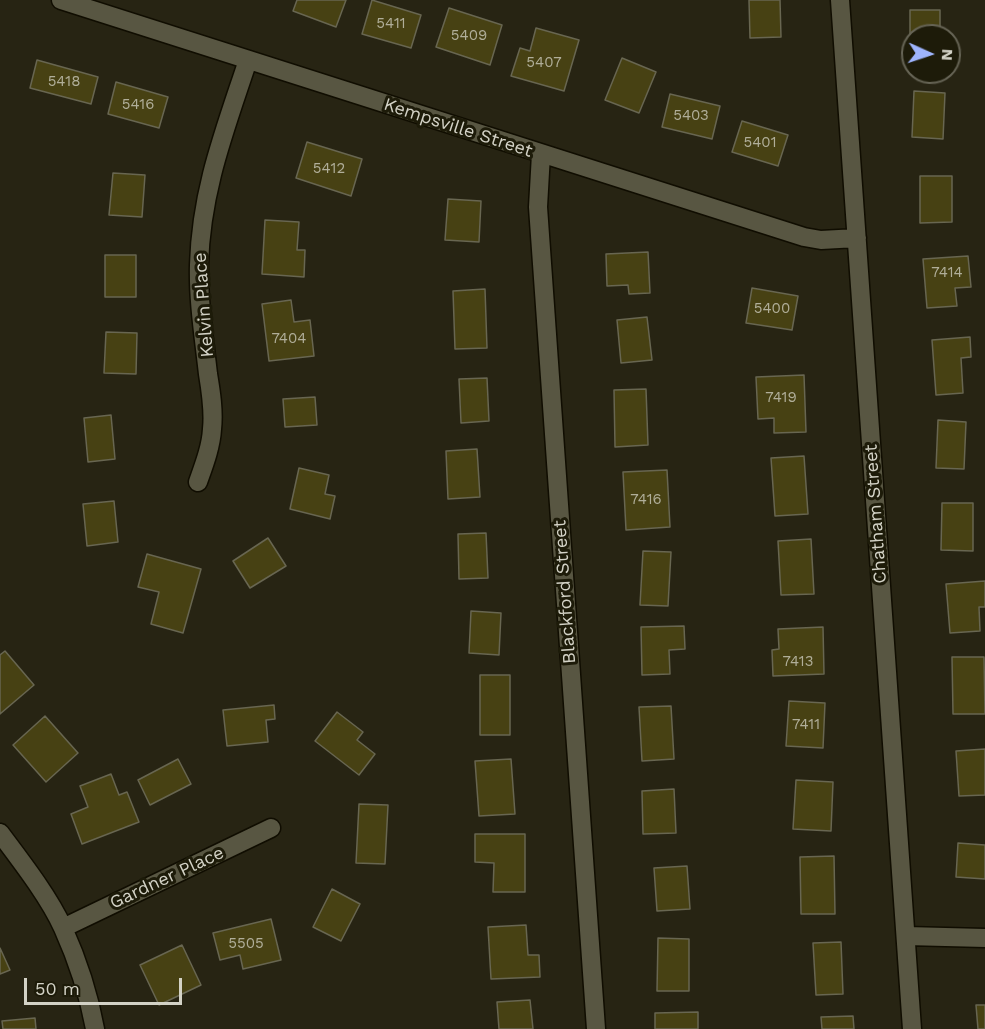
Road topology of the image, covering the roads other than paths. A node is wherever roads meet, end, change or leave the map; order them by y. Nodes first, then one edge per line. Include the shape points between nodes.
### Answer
1 (61, 0) edge
2 (840, 0) edge
3 (248, 60) junction
4 (541, 154) junction
5 (857, 238) junction
6 (198, 482) dead end
7 (271, 828) dead end
8 (0, 833) edge
9 (63, 928) junction
10 (906, 936) junction
11 (985, 938) edge
12 (95, 1029) edge
13 (596, 1029) edge
14 (912, 1029) edge

1 - 3 street, Kempsville Street
2 - 5 street, Chatham Street
3 - 4 street, Kempsville Street
3 - 6 street, Kelvin Place via 203,208 200,305 213,426
4 - 5 street, Kempsville Street via 804,237
4 - 13 street, Blackford Street via 538,207
5 - 10 street, Chatham Street
7 - 9 street, Gardner Place
8 - 9 street via 25,865
9 - 12 street
10 - 11 street
10 - 14 street, Chatham Street

